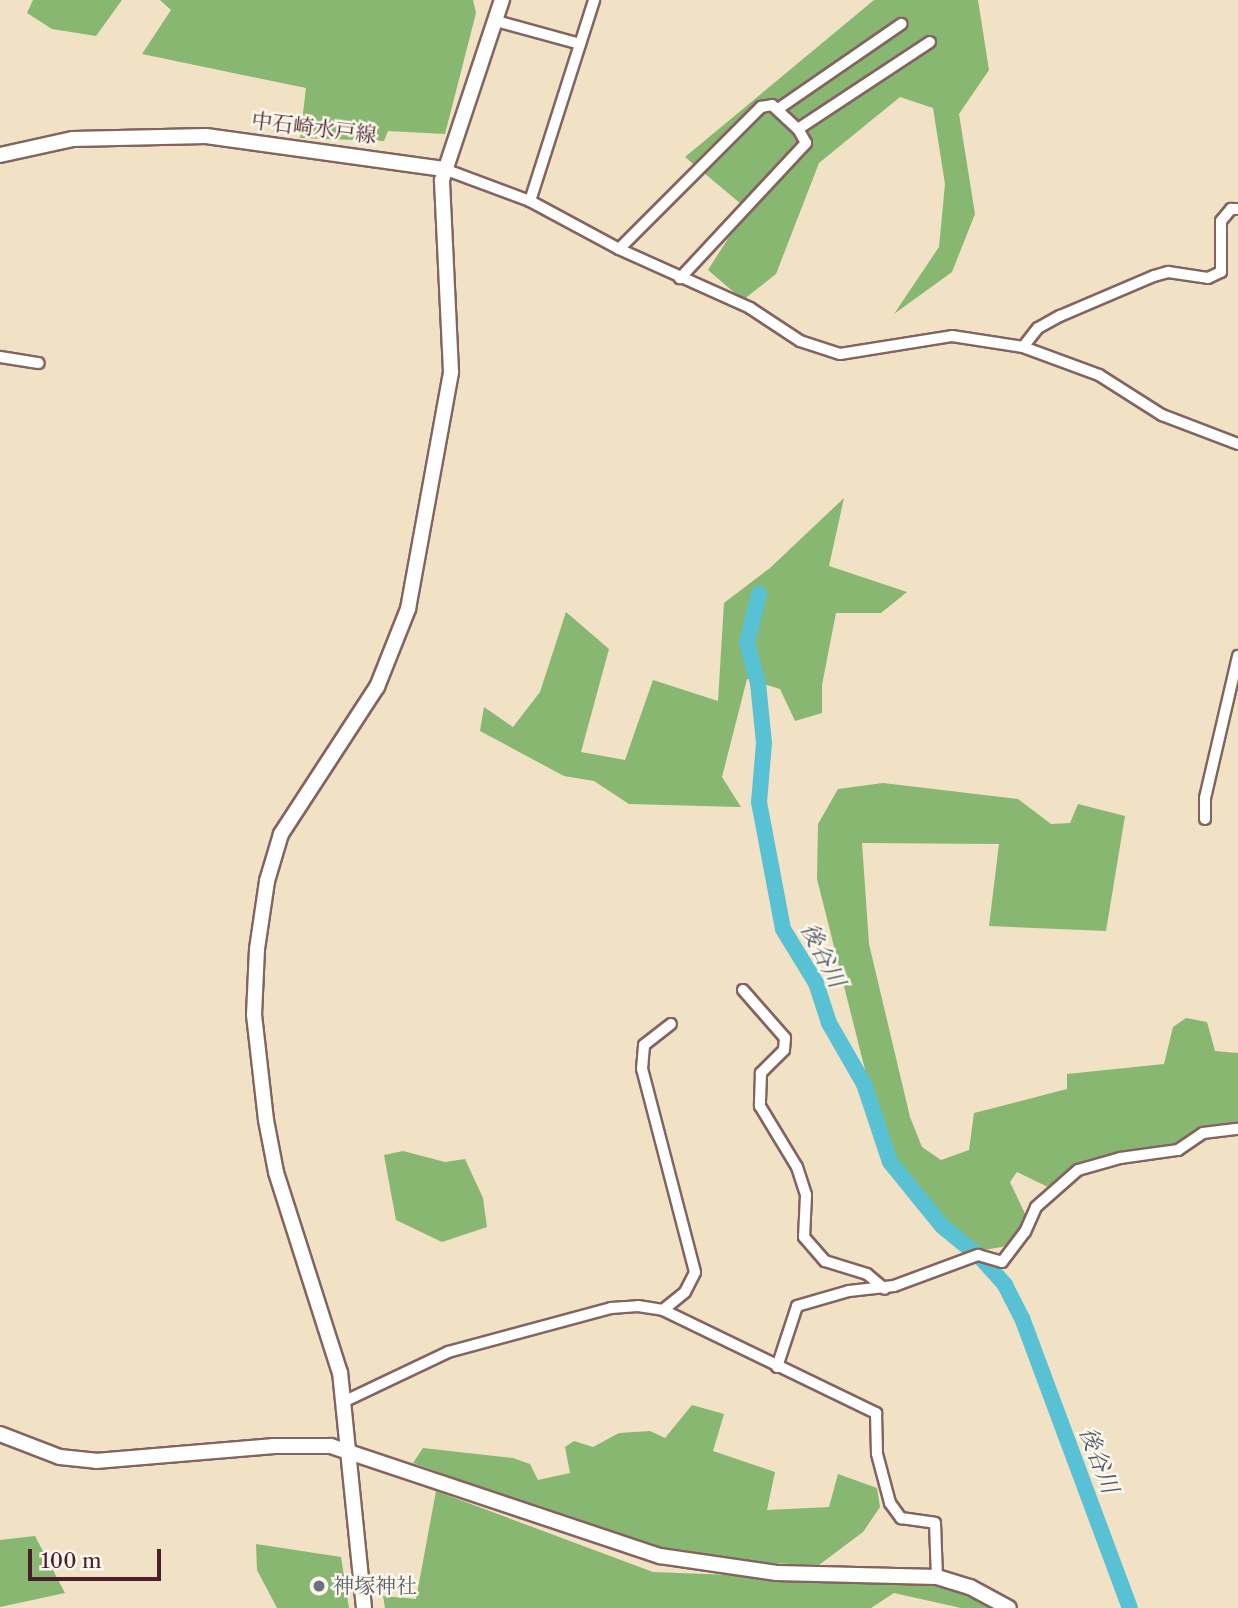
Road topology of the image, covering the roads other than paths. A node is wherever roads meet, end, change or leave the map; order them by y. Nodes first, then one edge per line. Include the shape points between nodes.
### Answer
1 (502, 0) edge
2 (594, 0) edge
3 (496, 21) junction
4 (901, 24) dead end
5 (930, 42) dead end
6 (580, 44) junction
7 (779, 109) junction
8 (798, 129) junction
9 (0, 155) edge
10 (444, 169) junction
11 (530, 201) junction
12 (1238, 209) edge
13 (619, 249) junction
14 (681, 278) junction
15 (1023, 347) junction
16 (0, 357) edge
17 (39, 363) dead end
18 (1238, 444) edge
19 (1238, 656) edge
20 (1205, 819) dead end
21 (743, 990) dead end
22 (671, 1024) dead end
23 (1238, 1129) edge
24 (885, 1289) junction
25 (663, 1310) junction
26 (777, 1367) junction
27 (345, 1401) junction
28 (0, 1434) edge
29 (348, 1449) junction
30 (937, 1577) junction
31 (364, 1608) edge
32 (1009, 1608) edge

1 - 3 street
2 - 6 street
3 - 6 street
3 - 10 street
4 - 7 street
5 - 8 street
6 - 11 street
7 - 8 street
7 - 13 street via 761,107
8 - 14 street via 806,143
9 - 10 street, 中石崎水戸線 via 73,139 206,136
10 - 11 street
10 - 27 street via 451,372 408,608 377,687 281,834 267,881 257,949 254,1015 270,1148
11 - 13 street
12 - 15 street via 1231,209 1221,221 1221,272 1208,278 1168,272 1154,276 1060,316 1038,328
13 - 14 street
14 - 15 street via 750,308 800,341 840,354 952,336
15 - 18 street via 1087,369 1162,415
16 - 17 street
19 - 20 street via 1205,798
21 - 24 street via 785,1038 784,1050 761,1073 760,1106 797,1167 806,1195 804,1237 825,1261 867,1274
22 - 25 street via 644,1045 642,1069 695,1272 685,1292
23 - 24 street via 1203,1133 1178,1150 1120,1158 1078,1170 1036,1207 1025,1232 1002,1262 978,1255
24 - 26 street via 849,1291 797,1306
25 - 26 street
25 - 27 street via 611,1308 448,1352
26 - 30 street via 876,1413 877,1454 890,1503 901,1518 935,1523
27 - 29 street
28 - 29 street via 39,1451 88,1460 298,1444
29 - 30 street via 619,1544 697,1564 777,1573
29 - 31 street
30 - 32 street via 970,1587

